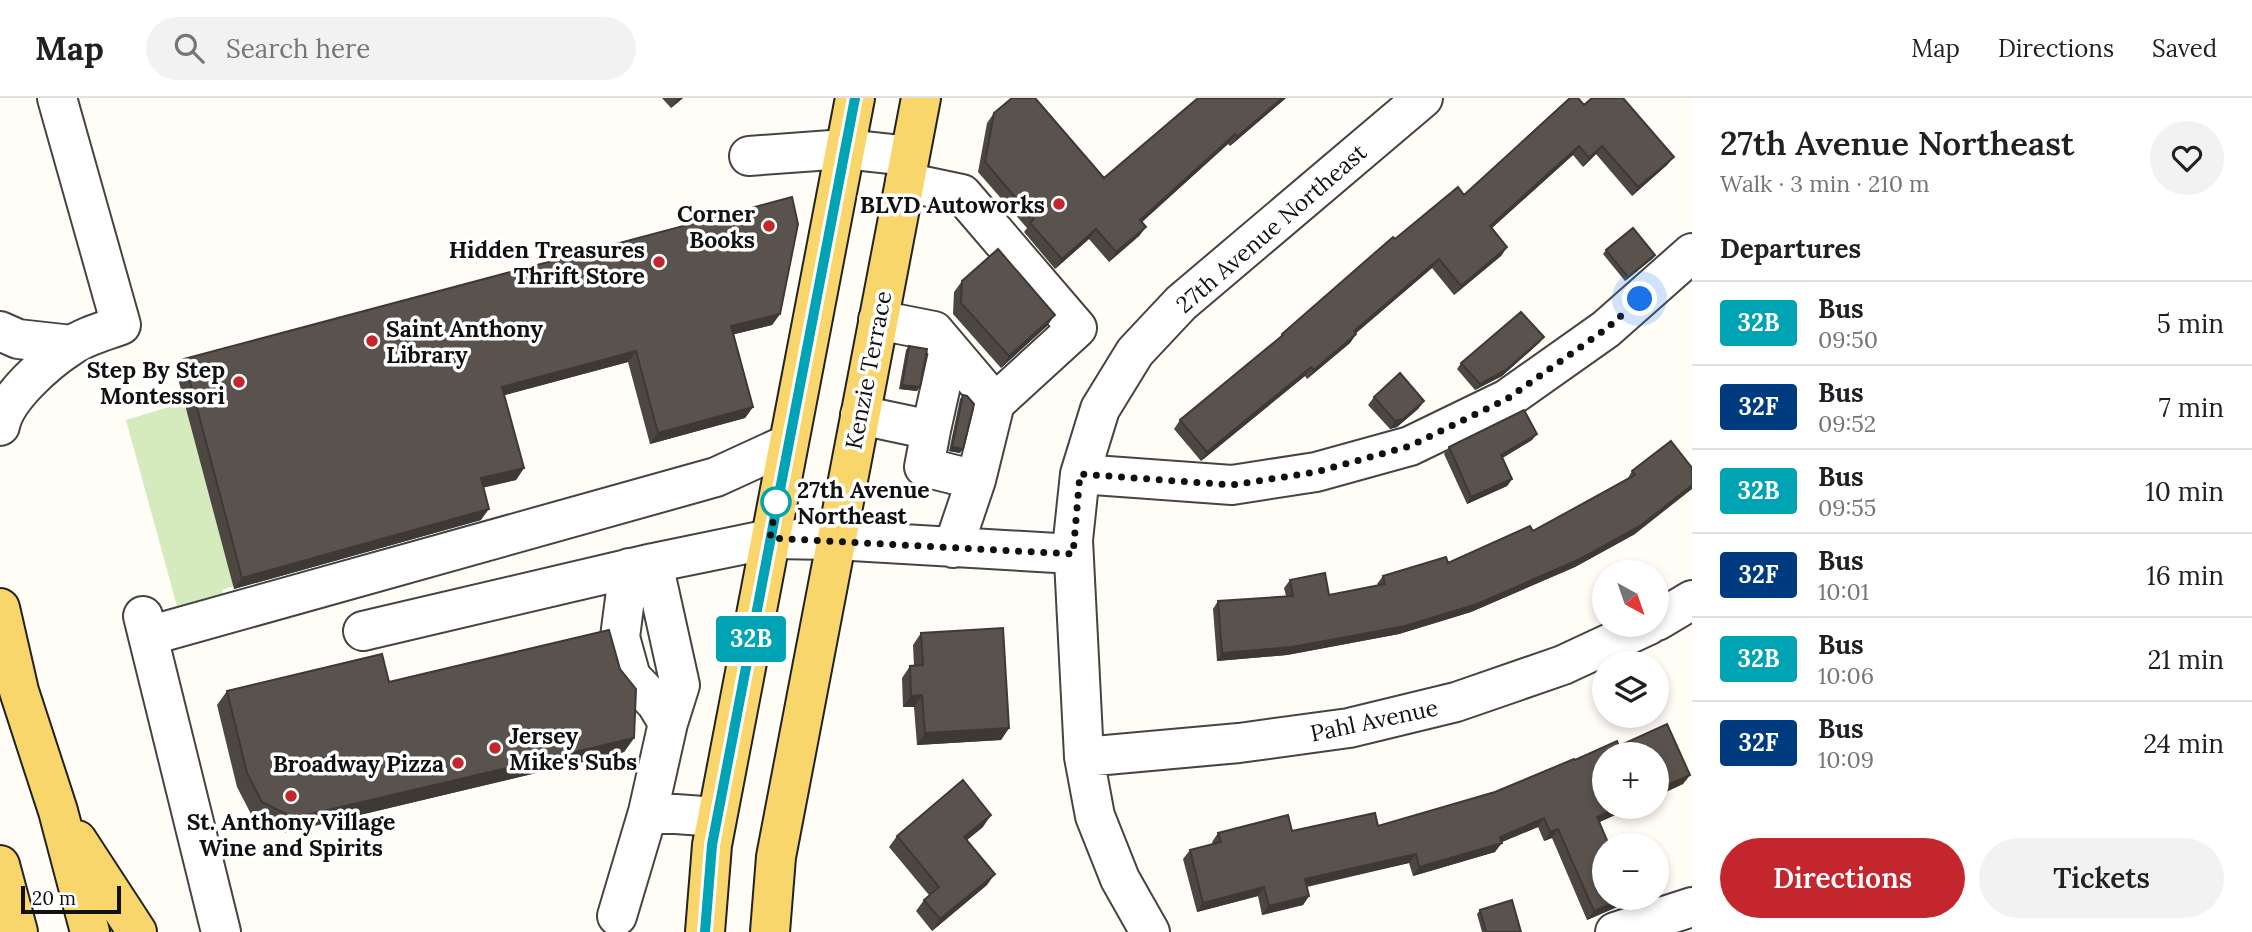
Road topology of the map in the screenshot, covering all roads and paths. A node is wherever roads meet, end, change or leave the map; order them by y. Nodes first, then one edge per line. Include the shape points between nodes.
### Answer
1 (57, 98) edge
2 (855, 98) edge
3 (921, 98) edge
4 (1423, 98) edge
5 (845, 149) junction
6 (750, 156) dead end
7 (907, 169) junction
8 (1692, 253) edge
9 (878, 320) junction
10 (0, 331) edge
11 (72, 345) junction
12 (949, 349) junction
13 (995, 403) junction
14 (860, 415) junction
15 (0, 426) edge
16 (931, 430) junction
17 (788, 444) junction
18 (1080, 474) junction
19 (976, 480) junction
20 (770, 538) junction
21 (835, 540) junction
22 (953, 548) junction
23 (1073, 554) junction
24 (641, 565) junction
25 (1692, 600) edge
26 (0, 608) edge
27 (1670, 613) edge
28 (363, 631) dead end
29 (1623, 637) edge
30 (1084, 757) junction
31 (58, 811) junction
32 (648, 812) junction
33 (717, 817) junction
34 (0, 865) edge
35 (1692, 907) edge
36 (617, 916) dead end
37 (13, 925) edge
38 (90, 932) edge
39 (137, 932) edge
40 (221, 932) edge
41 (705, 932) edge
42 (770, 932) edge
43 (1150, 932) edge
44 (1615, 932) edge

1 - 11 street via 121,325
2 - 5 main road
3 - 7 main road, Kenzie Terrace
4 - 18 street, 27th Avenue Northeast via 1181,303 1135,352 1100,409
5 - 6 street
5 - 7 street
5 - 17 main road
7 - 9 main road, Kenzie Terrace
7 - 13 street via 962,194 1077,328
8 - 18 street via 1606,329 1507,399 1410,446 1316,472 1232,485
9 - 12 street via 934,331
9 - 14 main road, Kenzie Terrace
10 - 11 street via 18,339
11 - 15 street via 16,396
12 - 13 street
12 - 16 street
13 - 19 street
14 - 16 street
14 - 21 main road, Kenzie Terrace
16 - 19 street via 924,467
17 - 20 main road
17 - 40 street via 716,477 145,626
18 - 23 street, 27th Avenue Northeast
19 - 22 street
20 - 21 street
20 - 24 street
20 - 33 main road
21 - 22 street
21 - 42 main road, Kenzie Terrace via 776,857
22 - 23 street
23 - 30 street, 27th Avenue Northeast
24 - 28 street
24 - 32 street via 680,685
25 - 27 street
26 - 31 main road via 19,691
29 - 30 street, Pahl Avenue via 1563,665 1468,698 1349,728
30 - 43 street, 27th Avenue Northeast via 1095,816 1120,879
31 - 38 main road
31 - 39 main road
32 - 33 street
32 - 36 street
33 - 41 main road
34 - 37 main road
35 - 44 street

